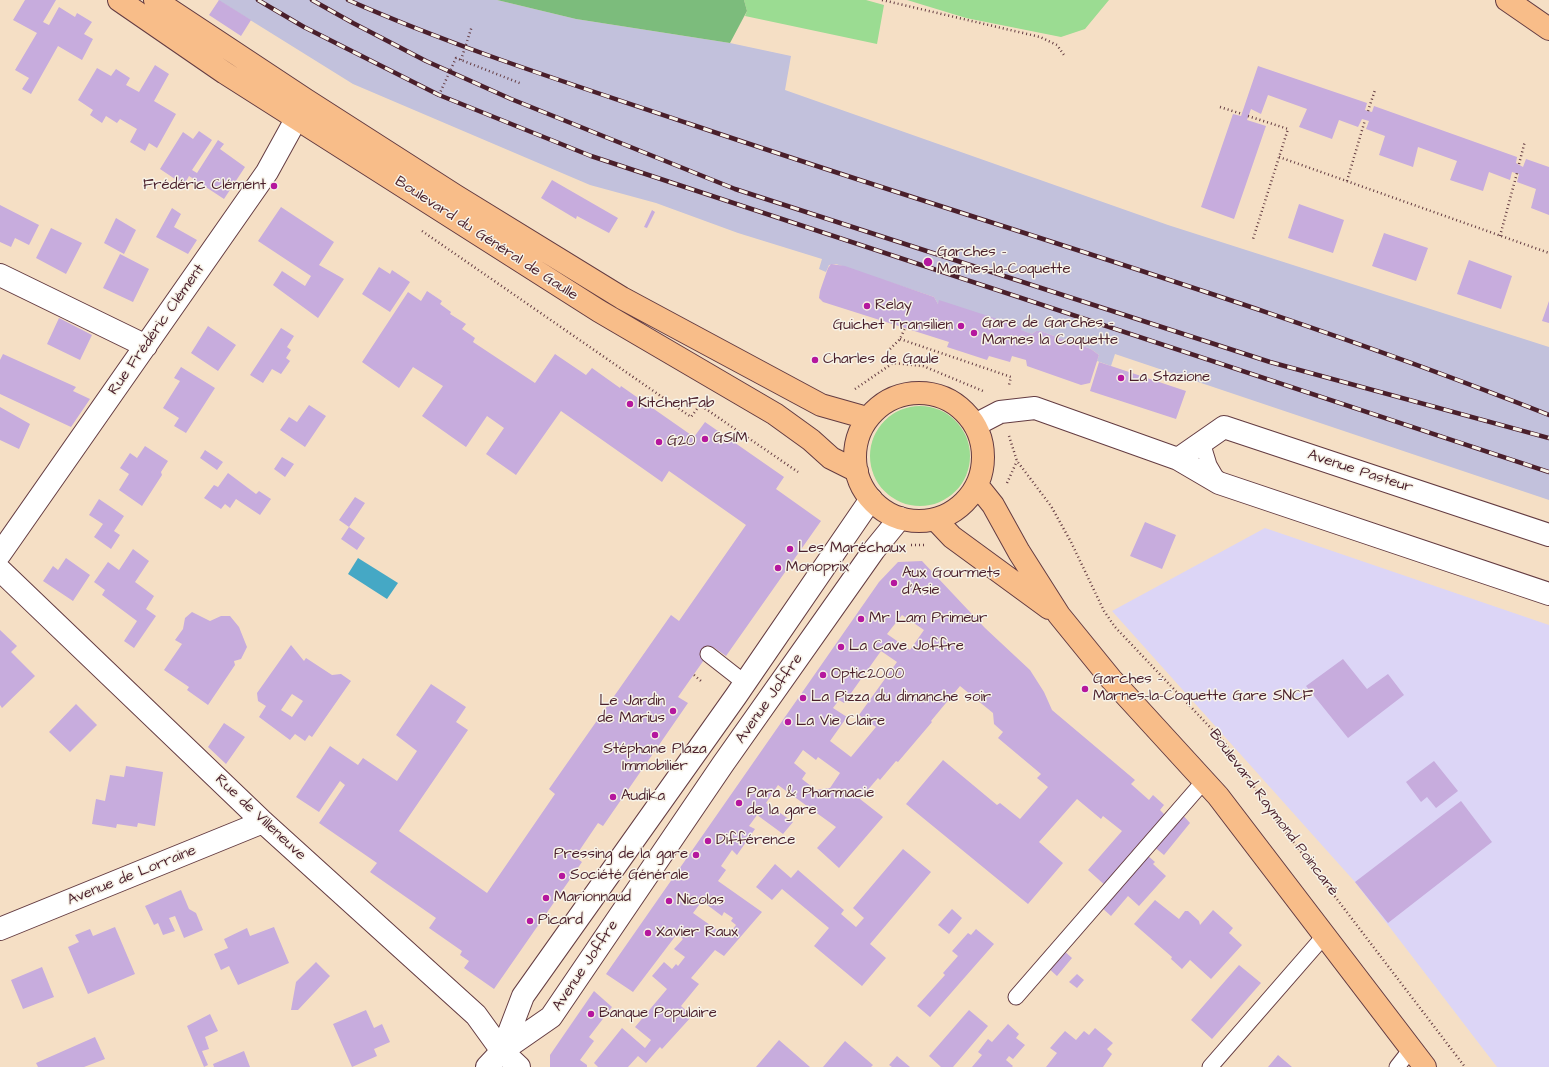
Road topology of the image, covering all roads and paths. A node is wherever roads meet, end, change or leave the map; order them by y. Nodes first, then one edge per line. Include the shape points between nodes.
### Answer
1 (119, 0) edge
2 (155, 0) edge
3 (882, 0) edge
4 (1507, 0) edge
5 (472, 26) dead end
6 (1549, 29) edge
7 (1064, 55) dead end
8 (461, 60) junction
9 (522, 84) dead end
10 (1374, 90) dead end
11 (439, 95) dead end
12 (1220, 107) dead end
13 (301, 109) junction
14 (1368, 111) dead end
15 (1242, 114) dead end
16 (1248, 116) dead end
17 (1365, 120) dead end
18 (1525, 141) dead end
19 (1279, 157) junction
20 (1519, 164) dead end
21 (1516, 173) dead end
22 (1346, 182) junction
23 (419, 229) dead end
24 (1500, 236) junction
25 (1253, 239) dead end
26 (1549, 253) edge
27 (0, 275) edge
28 (905, 328) dead end
29 (900, 339) junction
30 (146, 346) junction
31 (890, 349) dead end
32 (1007, 389) dead end
33 (988, 393) dead end
34 (851, 394) dead end
35 (867, 418) junction
36 (975, 425) junction
37 (1007, 431) dead end
38 (1202, 442) junction
39 (1178, 459) junction
40 (1017, 461) junction
41 (857, 471) junction
42 (798, 472) dead end
43 (1219, 483) junction
44 (977, 485) junction
45 (1006, 486) dead end
46 (871, 499) junction
47 (900, 518) junction
48 (935, 519) junction
49 (1549, 534) edge
50 (904, 545) dead end
51 (927, 545) dead end
52 (0, 554) edge
53 (0, 570) edge
54 (1549, 594) edge
55 (1059, 615) junction
56 (708, 654) dead end
57 (694, 675) dead end
58 (701, 681) dead end
59 (745, 683) junction
60 (1204, 781) junction
61 (263, 822) junction
62 (0, 930) edge
63 (1325, 935) junction
64 (1016, 997) dead end
65 (1411, 1049) junction
66 (502, 1051) junction
67 (487, 1067) edge
68 (519, 1067) edge
69 (1210, 1067) edge
70 (1397, 1067) edge
71 (1425, 1067) edge
72 (1465, 1067) edge

1 - 13 main road, Boulevard du Général de Gaulle via 225,73
2 - 13 main road, Boulevard du Général de Gaulle
3 - 7 path via 1040,37 1057,45
4 - 6 main road
5 - 8 path
8 - 9 path
8 - 11 path via 456,58
10 - 14 path
12 - 15 path
13 - 30 street, Rue Frédéric Clément via 267,172
13 - 35 main road, Boulevard du Général de Gaulle via 456,196 622,298 821,405
13 - 41 main road, Boulevard du Général de Gaulle via 599,311 775,414 831,458
16 - 19 path via 1288,129
17 - 22 path
18 - 20 path
19 - 22 path
19 - 25 path
21 - 24 path
22 - 24 path
23 - 42 path via 691,417 700,405
24 - 26 path
27 - 30 street
28 - 29 path
29 - 31 path
29 - 32 path via 1011,377
30 - 52 street, Rue Frédéric Clément
33 - 34 path via 923,366 893,363 874,374
35 - 36 main road via 891,398 926,392 957,405
35 - 41 main road via 856,443
36 - 39 street via 1000,412 1035,408
36 - 44 main road via 982,445 983,465
37 - 40 path, Boulevard Raymond Poincaré
38 - 39 street, Avenue Pasteur
38 - 43 lane via 1209,465
38 - 49 street, Avenue Pasteur via 1224,427
39 - 43 street
40 - 45 path
40 - 72 path, Boulevard Raymond Poincaré via 1051,506 1104,611 1115,627 1224,742 1272,814
41 - 46 main road via 862,486
43 - 54 street
44 - 48 main road via 966,500 952,512
44 - 55 main road via 993,505
46 - 47 main road via 879,507
46 - 59 street, Avenue Joffre
47 - 48 main road via 918,521
47 - 66 street, Avenue Joffre via 874,550 723,764 551,1017
48 - 55 main road via 956,540
50 - 51 path
53 - 61 street, Rue de Villeneuve
55 - 60 main road via 1112,679
56 - 59 lane
57 - 58 path
59 - 66 street, Avenue Joffre via 523,996
60 - 63 main road
60 - 64 lane
61 - 62 street, Avenue de Lorraine
61 - 66 street, Rue de Villeneuve via 476,1015
63 - 65 main road
63 - 69 lane
65 - 70 lane
65 - 71 main road
66 - 67 street
66 - 68 street, Rue de Villeneuve

